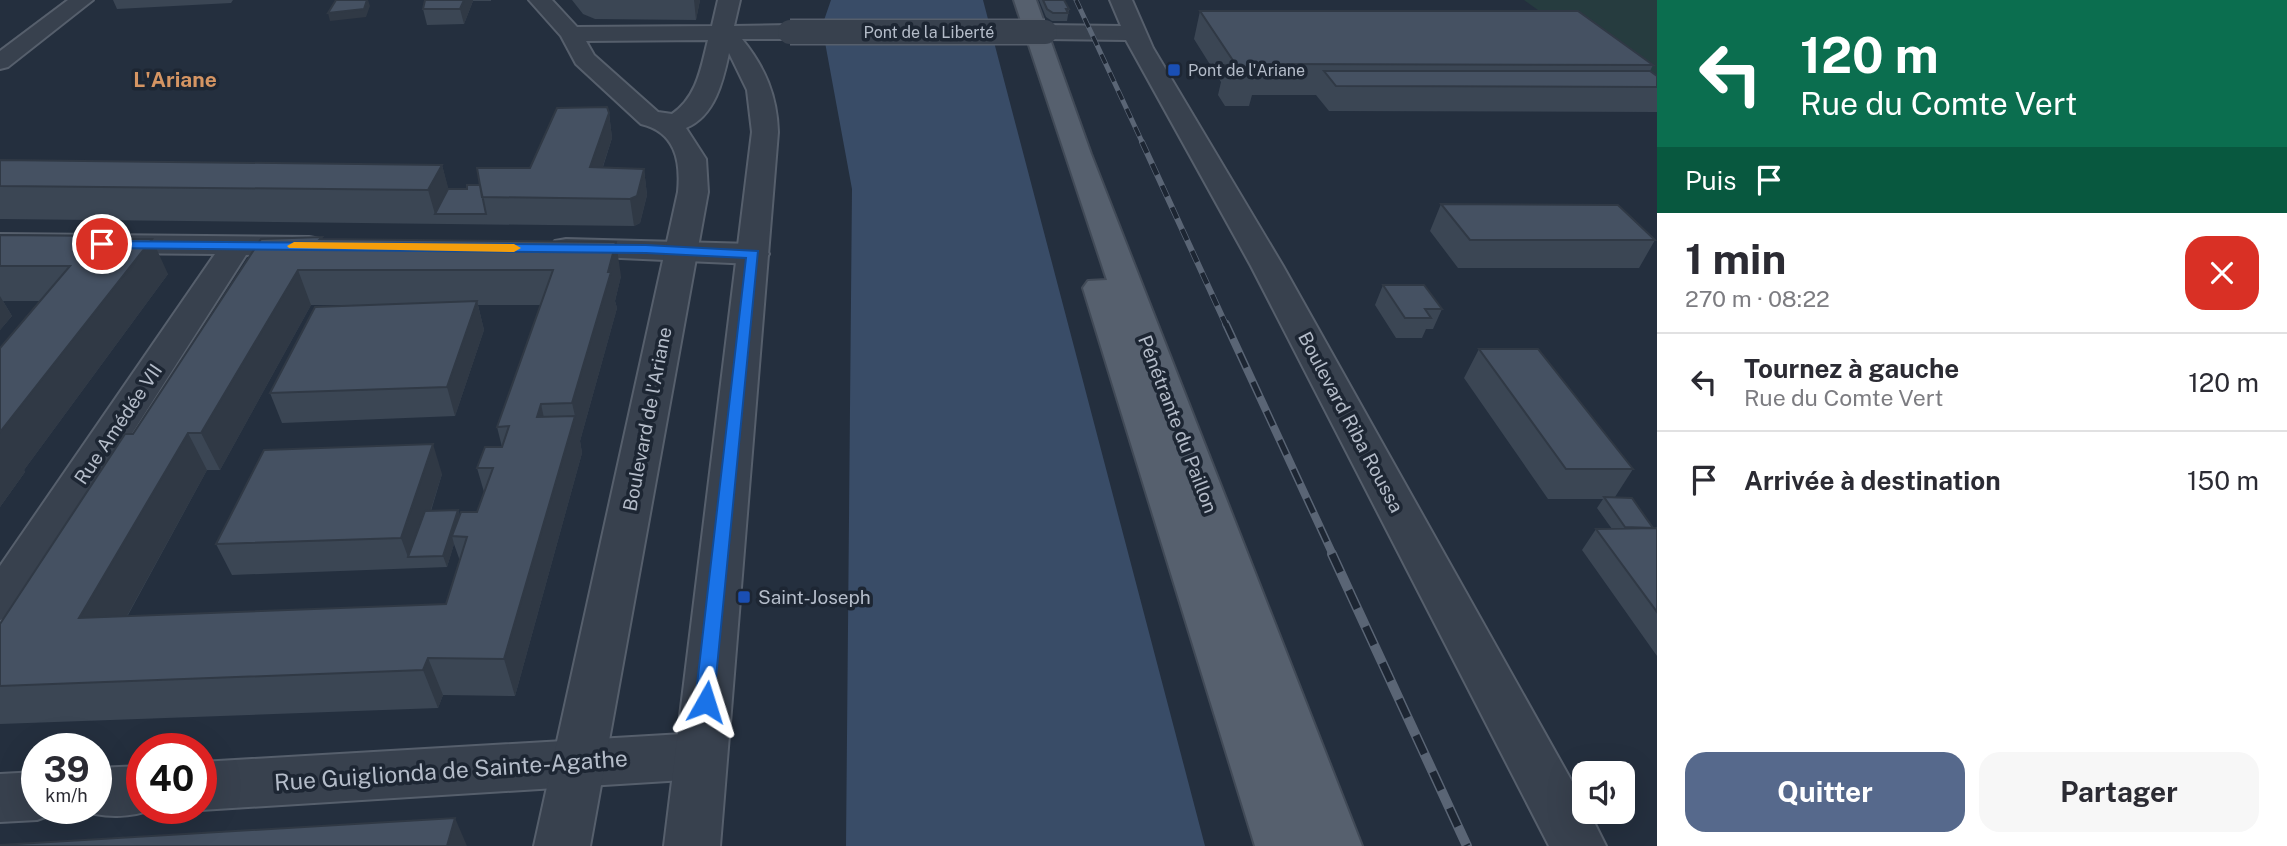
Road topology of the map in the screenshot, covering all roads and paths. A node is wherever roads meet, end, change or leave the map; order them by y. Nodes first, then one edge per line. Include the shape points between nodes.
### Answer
1 (82, 0) edge
2 (540, 0) edge
3 (1007, 0) edge
4 (1025, 0) edge
5 (726, 16) edge
6 (1128, 17) edge
7 (571, 34) junction
8 (0, 62) edge
9 (663, 120) junction
10 (0, 243) edge
11 (236, 245) junction
12 (332, 246) edge
13 (537, 248) edge
14 (680, 251) junction
15 (753, 254) junction
16 (0, 602) edge
17 (701, 756) junction
18 (579, 762) junction
19 (217, 785) edge
20 (21, 797) edge
21 (0, 798) edge
22 (562, 846) edge
23 (692, 846) edge
24 (1283, 846) edge
25 (1334, 846) edge
26 (1578, 846) edge

1 - 8 street
2 - 7 street, Boulevard de l'Ariane
3 - 24 main road, Pénétrante du Paillon
4 - 25 main road, Pénétrante du Paillon via 1077,154
5 - 6 street, Pont de la Liberté, bridge via 790,32 1045,32
5 - 7 street, Pont de la Liberté
5 - 9 street via 711,79 697,108 680,121
5 - 15 street via 766,107
6 - 26 street, Boulevard Riba Roussa
7 - 9 street, Boulevard de l'Ariane via 584,59 650,118
9 - 14 street, Boulevard de l'Ariane via 690,147 695,166
10 - 11 street
11 - 12 street
11 - 16 street, Rue Amédée VII
13 - 14 street
14 - 15 street
14 - 18 street, Boulevard de l'Ariane
15 - 17 street
17 - 18 street, Rue Guiglionda de Sainte-Agathe
17 - 23 street
18 - 19 street, Rue Guiglionda de Sainte-Agathe
18 - 22 street, Boulevard de l'Ariane
20 - 21 street

